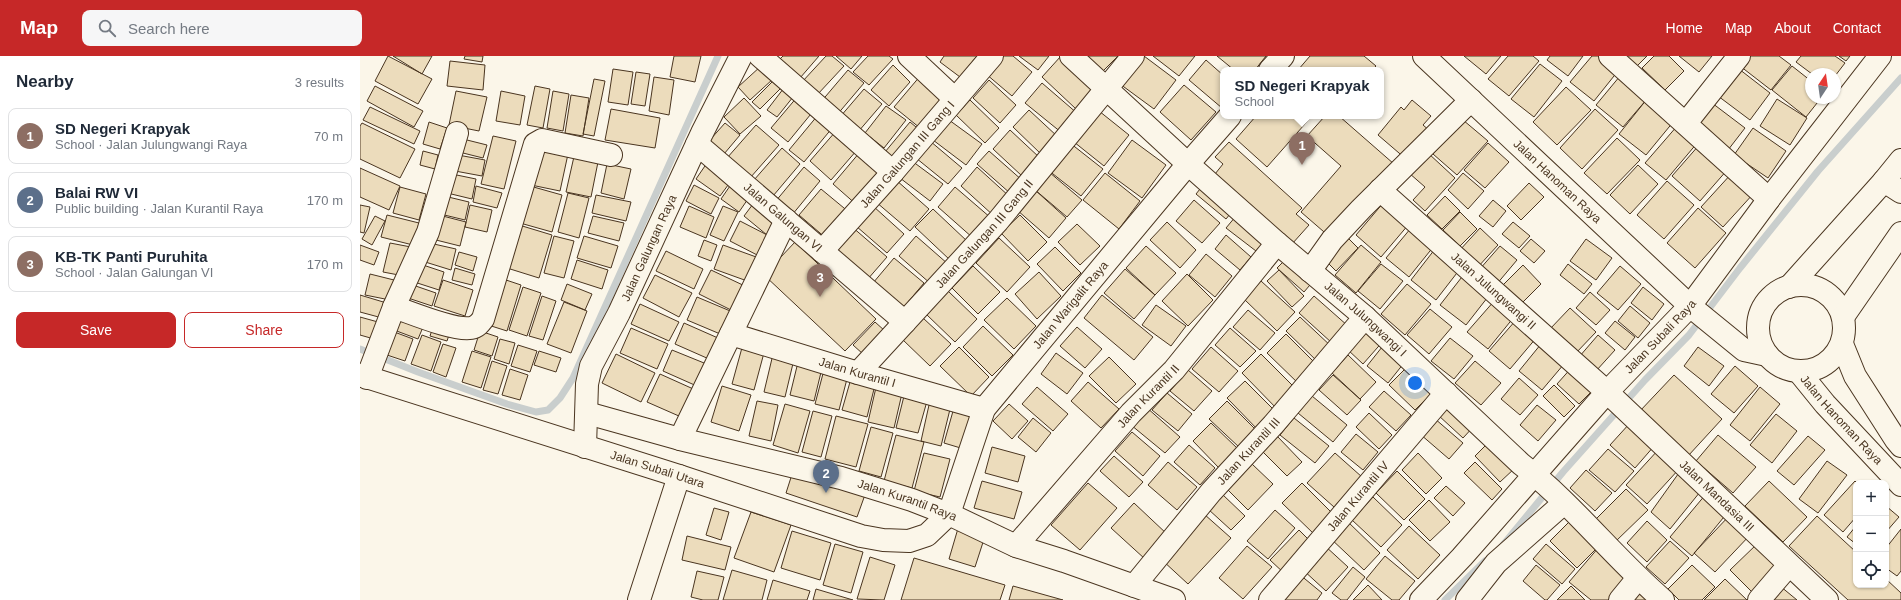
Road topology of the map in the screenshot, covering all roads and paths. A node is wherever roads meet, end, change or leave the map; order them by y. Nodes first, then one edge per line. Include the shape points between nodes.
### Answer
1 (741, 56) edge
2 (760, 56) edge
3 (909, 56) edge
4 (992, 56) edge
5 (1071, 56) edge
6 (1133, 56) edge
7 (1283, 56) edge
8 (1610, 56) edge
9 (1738, 56) edge
10 (1880, 56) edge
11 (1430, 58) edge
12 (1273, 67) edge
13 (1105, 89) junction
14 (955, 99) junction
15 (1471, 100) junction
16 (1227, 119) edge
17 (1686, 123) junction
18 (457, 133) dead end
19 (697, 144) junction
20 (611, 155) dead end
21 (1901, 160) edge
22 (1188, 164) junction
23 (893, 172) junction
24 (1893, 186) edge
25 (1380, 190) junction
26 (1769, 199) junction
27 (786, 220) junction
28 (1901, 233) edge
29 (1277, 243) junction
30 (822, 251) junction
31 (1310, 272) junction
32 (1789, 287) junction
33 (394, 307) junction
34 (1700, 314) junction
35 (1365, 317) junction
36 (1758, 317) junction
37 (1843, 317) junction
38 (905, 322) junction
39 (731, 334) junction
40 (1729, 337) junction
41 (1842, 344) junction
42 (1767, 355) junction
43 (367, 372) edge
44 (1799, 372) junction
45 (858, 373) junction
46 (1446, 394) junction
47 (1620, 404) junction
48 (984, 409) junction
49 (587, 413) junction
50 (680, 439) junction
51 (1901, 446) edge
52 (585, 447) junction
53 (679, 476) junction
54 (1537, 477) junction
55 (1901, 485) edge
56 (1561, 500) junction
57 (949, 514) junction
58 (1016, 546) junction
59 (1789, 565) junction
60 (1638, 578) junction
61 (1134, 586) junction
62 (639, 600) edge
63 (1174, 600) edge
64 (1270, 600) edge
65 (1421, 600) edge
66 (1467, 600) edge
67 (1620, 600) edge
68 (1663, 600) edge
69 (1759, 600) edge
70 (1827, 600) edge

1 - 19 street, Jalan Galungan Raya
2 - 23 street
3 - 14 street
4 - 14 street, Jalan Galungan III Gang I
5 - 13 street, Jalan Julungwangi I
6 - 13 street, Jalan Galungan III Gang II
7 - 12 street
8 - 17 street
9 - 17 street
10 - 26 street, Jalan Subali Raya
11 - 15 street, Jalan Hanoman Raya
13 - 22 street, Jalan Julungwangi I
13 - 38 street, Jalan Galungan III Gang II via 998,221
14 - 23 street, Jalan Galungan III Gang I
15 - 25 street
15 - 34 street, Jalan Hanoman Raya
16 - 22 street, Jalan Warigalit Raya
17 - 26 street
18 - 33 street via 428,232
19 - 27 street, Jalan Galungan VI
19 - 49 street, Jalan Galungan Raya via 619,313 591,366 587,384
20 - 33 street via 542,140 535,144 483,319 478,325 458,328
21 - 24 street
22 - 29 street, Jalan Julungwangi I
22 - 48 street, Jalan Warigalit Raya
23 - 30 street, Jalan Galungan III Gang I
24 - 32 street
25 - 31 street via 1332,240
25 - 47 street, Jalan Julungwangi II
26 - 34 street, Jalan Subali Raya
27 - 30 street, Jalan Galungan VI
27 - 39 street
28 - 37 street
29 - 31 street, Jalan Julungwangi I
29 - 58 street, Jalan Kurantil II via 1174,370 1131,413
30 - 38 street, Jalan Galungan VI
31 - 35 street, Jalan Julungwangi I
32 - 36 street via 1775,293
32 - 37 street via 1816,287 1828,294 1838,305
33 - 43 street
34 - 40 street, Jalan Hanoman Raya
34 - 47 street, Jalan Subali Raya
35 - 46 street, Jalan Julungwangi I
35 - 61 street, Jalan Kurantil III via 1273,425 1211,492
36 - 40 street via 1745,333
36 - 42 street via 1758,333
37 - 41 street via 1845,331
38 - 45 street, Jalan Galungan III Gang II
39 - 45 street, Jalan Kurantil I
39 - 50 street
40 - 42 street, Jalan Hanoman Raya via 1744,350
41 - 44 street via 1825,365
41 - 51 street via 1855,376
42 - 44 street via 1776,364
43 - 52 street, Jalan Subali Utara
44 - 55 street, Jalan Hanoman Raya via 1825,404
45 - 48 street, Jalan Kurantil I
46 - 54 street, Jalan Julungwangi I
46 - 64 street, Jalan Kurantil IV
47 - 54 street, Jalan Subali Raya
47 - 59 street, Jalan Mandasia III
48 - 57 street, Jalan Warigalit Raya
49 - 50 street, Jalan Kurantil Raya
49 - 52 street, Jalan Galungan Raya
50 - 57 street, Jalan Kurantil Raya via 841,478
52 - 53 street, Jalan Subali Utara
53 - 57 street, Jalan Subali Utara via 861,536 884,540 909,542 928,535
53 - 62 street
54 - 56 street, Jalan Julungwangi I
54 - 65 street, Jalan Subali Raya
56 - 60 street, Jalan Julungwangi I
56 - 66 street via 1496,563
57 - 58 street, Jalan Kurantil Raya
58 - 61 street, Jalan Kurantil Raya
59 - 69 street
59 - 70 street, Jalan Mandasia III
60 - 67 street
60 - 68 street, Jalan Julungwangi I
61 - 63 street, Jalan Kurantil Raya

